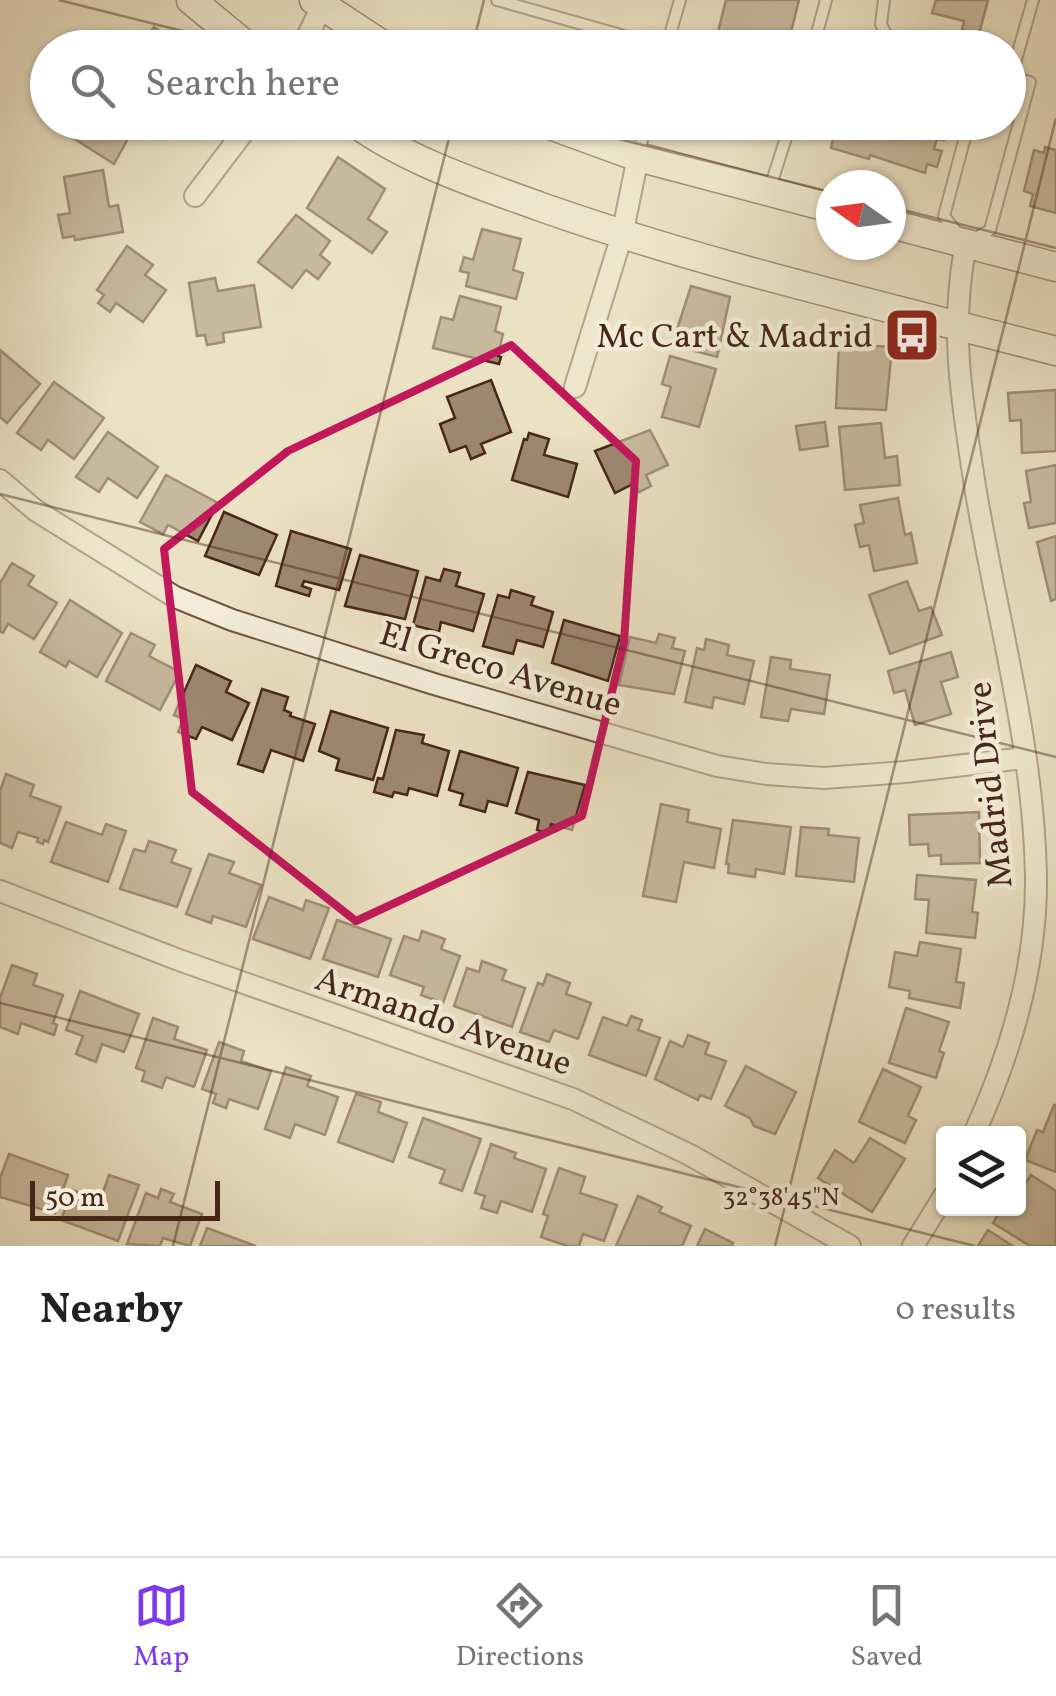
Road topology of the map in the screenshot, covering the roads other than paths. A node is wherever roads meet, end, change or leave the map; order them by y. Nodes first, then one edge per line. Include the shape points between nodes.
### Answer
1 (191, 0) edge
2 (496, 0) edge
3 (680, 0) edge
4 (826, 0) edge
5 (884, 0) edge
6 (1033, 0) edge
7 (320, 2) edge
8 (227, 30) edge
9 (309, 30) edge
10 (360, 30) edge
11 (608, 30) edge
12 (672, 30) edge
13 (818, 30) edge
14 (884, 30) edge
15 (1024, 30) edge
16 (238, 140) edge
17 (384, 140) edge
18 (591, 140) edge
19 (642, 140) edge
20 (785, 140) edge
21 (964, 140) edge
22 (1014, 140) edge
23 (638, 157) junction
24 (769, 192) junction
25 (195, 196) dead end
26 (816, 204) edge
27 (906, 228) edge
28 (622, 235) junction
29 (966, 244) junction
30 (1056, 267) edge
31 (956, 325) junction
32 (1056, 352) edge
33 (575, 388) dead end
34 (0, 480) edge
35 (1024, 758) junction
36 (0, 891) edge
37 (978, 1126) edge
38 (936, 1209) edge
39 (850, 1246) edge
40 (913, 1246) edge

1 - 8 main road
2 - 11 lane
3 - 12 lane
4 - 13 lane
5 - 14 lane
6 - 15 lane
7 - 9 street
7 - 10 main road
16 - 25 street
17 - 28 main road via 460,176
18 - 23 main road
19 - 23 lane
20 - 24 lane
21 - 29 lane via 944,216
22 - 29 lane via 990,230
23 - 24 main road
23 - 28 street
24 - 26 main road
27 - 29 main road
28 - 31 main road
28 - 33 street
29 - 30 main road
29 - 31 street, Madrid Drive
31 - 32 main road
31 - 35 street, Madrid Drive via 989,574
34 - 35 street, El Greco Avenue via 35,510 174,597 434,684 717,766 824,778
35 - 37 street, Madrid Drive via 1036,878 1030,956 1016,1023
36 - 39 street, Armando Avenue via 573,1099 690,1155
38 - 40 street

